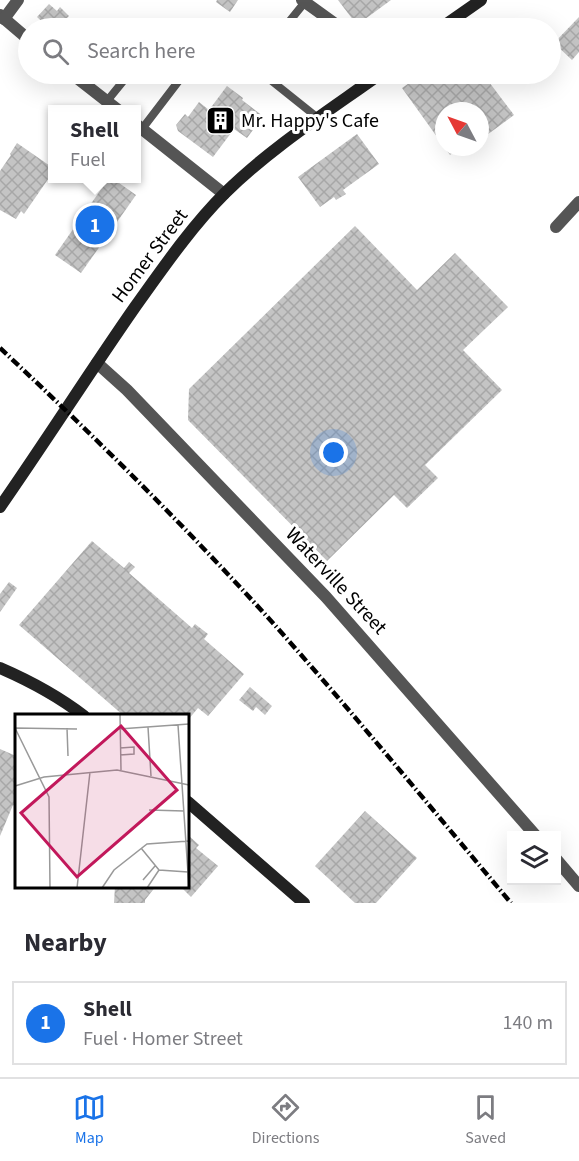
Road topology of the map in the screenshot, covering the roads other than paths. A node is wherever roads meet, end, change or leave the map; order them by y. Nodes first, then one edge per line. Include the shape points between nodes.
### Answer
1 (18, 0) edge
2 (481, 0) edge
3 (304, 1) edge
4 (2, 17) edge
5 (291, 18) edge
6 (327, 18) edge
7 (455, 18) edge
8 (18, 31) edge
9 (85, 84) edge
10 (121, 84) edge
11 (176, 84) edge
12 (276, 84) edge
13 (366, 84) edge
14 (107, 101) junction
15 (112, 105) edge
16 (318, 118) junction
17 (141, 126) edge
18 (141, 128) edge
19 (224, 194) junction
20 (579, 202) edge
21 (556, 227) dead end
22 (97, 363) junction
23 (0, 507) edge
24 (0, 668) edge
25 (81, 714) edge
26 (189, 803) edge
27 (532, 831) edge
28 (561, 865) edge
29 (579, 886) edge
30 (304, 903) edge

1 - 4 street
2 - 7 main road
3 - 5 lane
3 - 6 street
4 - 8 street
9 - 14 street
10 - 14 lane
11 - 17 lane
12 - 16 lane
13 - 16 main road, Homer Street
14 - 15 street
16 - 19 main road, Homer Street
18 - 19 street
19 - 22 main road, Homer Street via 174,253
20 - 21 street
22 - 23 main road, Homer Street
22 - 27 street, Waterville Street via 318,589
24 - 25 main road via 42,687
26 - 30 main road
28 - 29 street

